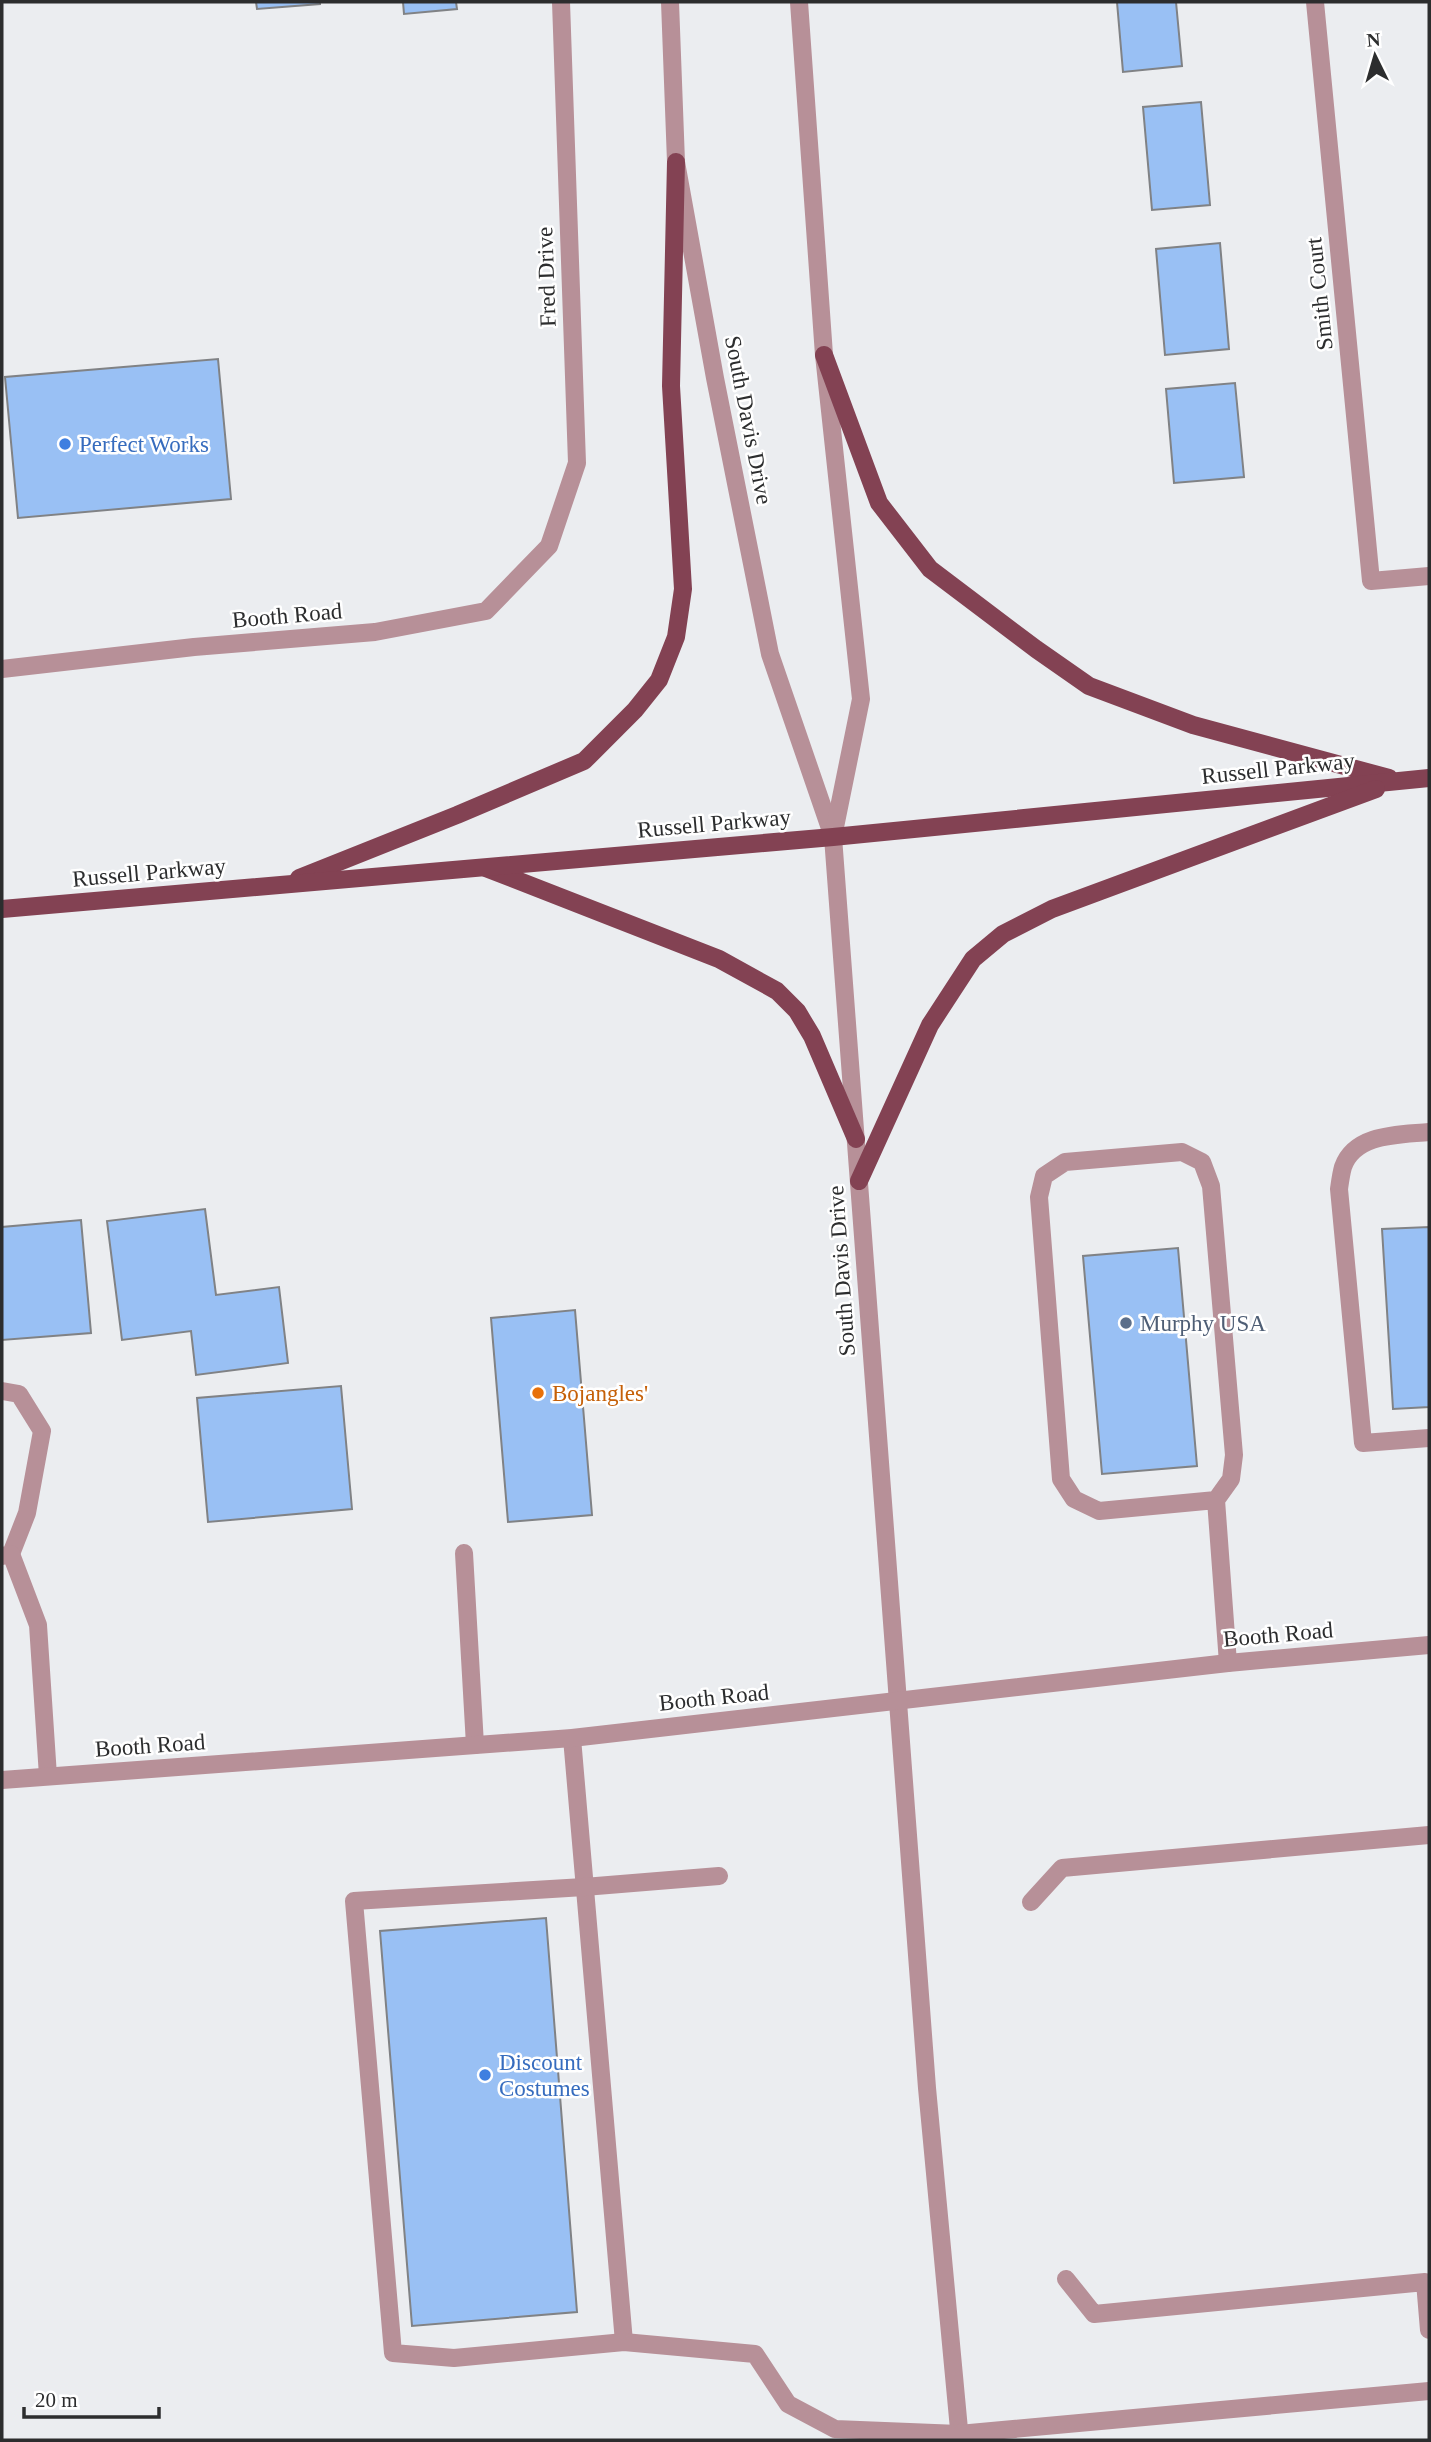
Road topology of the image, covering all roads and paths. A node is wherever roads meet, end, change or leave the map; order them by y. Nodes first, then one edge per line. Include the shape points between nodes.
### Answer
1 (561, 2) edge
2 (670, 2) edge
3 (799, 2) edge
4 (1315, 2) edge
5 (676, 162) junction
6 (824, 355) junction
7 (549, 546) joint
8 (1429, 576) edge
9 (2, 668) edge
10 (1429, 778) edge
11 (1399, 780) junction
12 (833, 837) junction
13 (483, 867) junction
14 (279, 885) junction
15 (2, 909) edge
16 (1429, 1132) edge
17 (856, 1139) junction
18 (859, 1181) junction
19 (2, 1391) edge
20 (1429, 1438) edge
21 (1216, 1500) junction
22 (464, 1553) dead end
23 (6, 1555) edge
24 (1429, 1645) edge
25 (1228, 1663) junction
26 (897, 1701) junction
27 (572, 1738) junction
28 (475, 1745) junction
29 (48, 1776) junction
30 (2, 1780) edge
31 (1429, 1835) edge
32 (719, 1875) dead end
33 (584, 1887) junction
34 (1031, 1902) dead end
35 (1066, 2279) dead end
36 (1429, 2330) edge
37 (624, 2342) junction
38 (1429, 2391) edge
39 (959, 2437) edge

1 - 7 street, Fred Drive via 577,463
2 - 5 street, South Davis Drive
3 - 6 street, South Davis Drive
4 - 8 street, Smith Court via 1371,580
5 - 12 street, South Davis Drive via 770,654
5 - 14 main road via 671,386 683,589 676,637 659,680 584,761
6 - 11 main road via 878,503 930,569 1036,649 1089,686 1180,720
6 - 12 street, South Davis Drive via 861,699
7 - 9 street, Booth Road via 486,611 375,632
10 - 11 main road, Russell Parkway
11 - 12 main road, Russell Parkway
11 - 18 main road via 1052,909 1003,934 973,959 930,1024
12 - 13 main road, Russell Parkway
12 - 17 street, South Davis Drive
13 - 14 main road, Russell Parkway
13 - 17 main road via 719,959 777,991 797,1011 812,1036
14 - 15 main road, Russell Parkway
16 - 20 street via 1381,1136 1358,1147 1343,1165 1339,1189 1363,1443
17 - 18 street, South Davis Drive
18 - 26 street, South Davis Drive
19 - 23 street via 19,1394 42,1431 27,1513
21 - 21 street via 1231,1479 1234,1455 1211,1186 1202,1163 1182,1152 1066,1162 1044,1176 1039,1197 1061,1479 1074,1499 1099,1511
21 - 25 street
22 - 28 street
23 - 29 street via 38,1625
24 - 25 street, Booth Road
25 - 26 street, Booth Road
26 - 27 street, Booth Road
26 - 39 street, South Davis Drive
27 - 28 street, Booth Road
27 - 33 street
28 - 29 street, Booth Road
29 - 30 street, Booth Road
31 - 34 street via 1062,1868
32 - 33 street
33 - 37 street
33 - 37 street via 354,1901 393,2353 454,2358
35 - 36 street via 1094,2314 1424,2282
37 - 39 street via 755,2354 788,2404 835,2429
38 - 39 street

